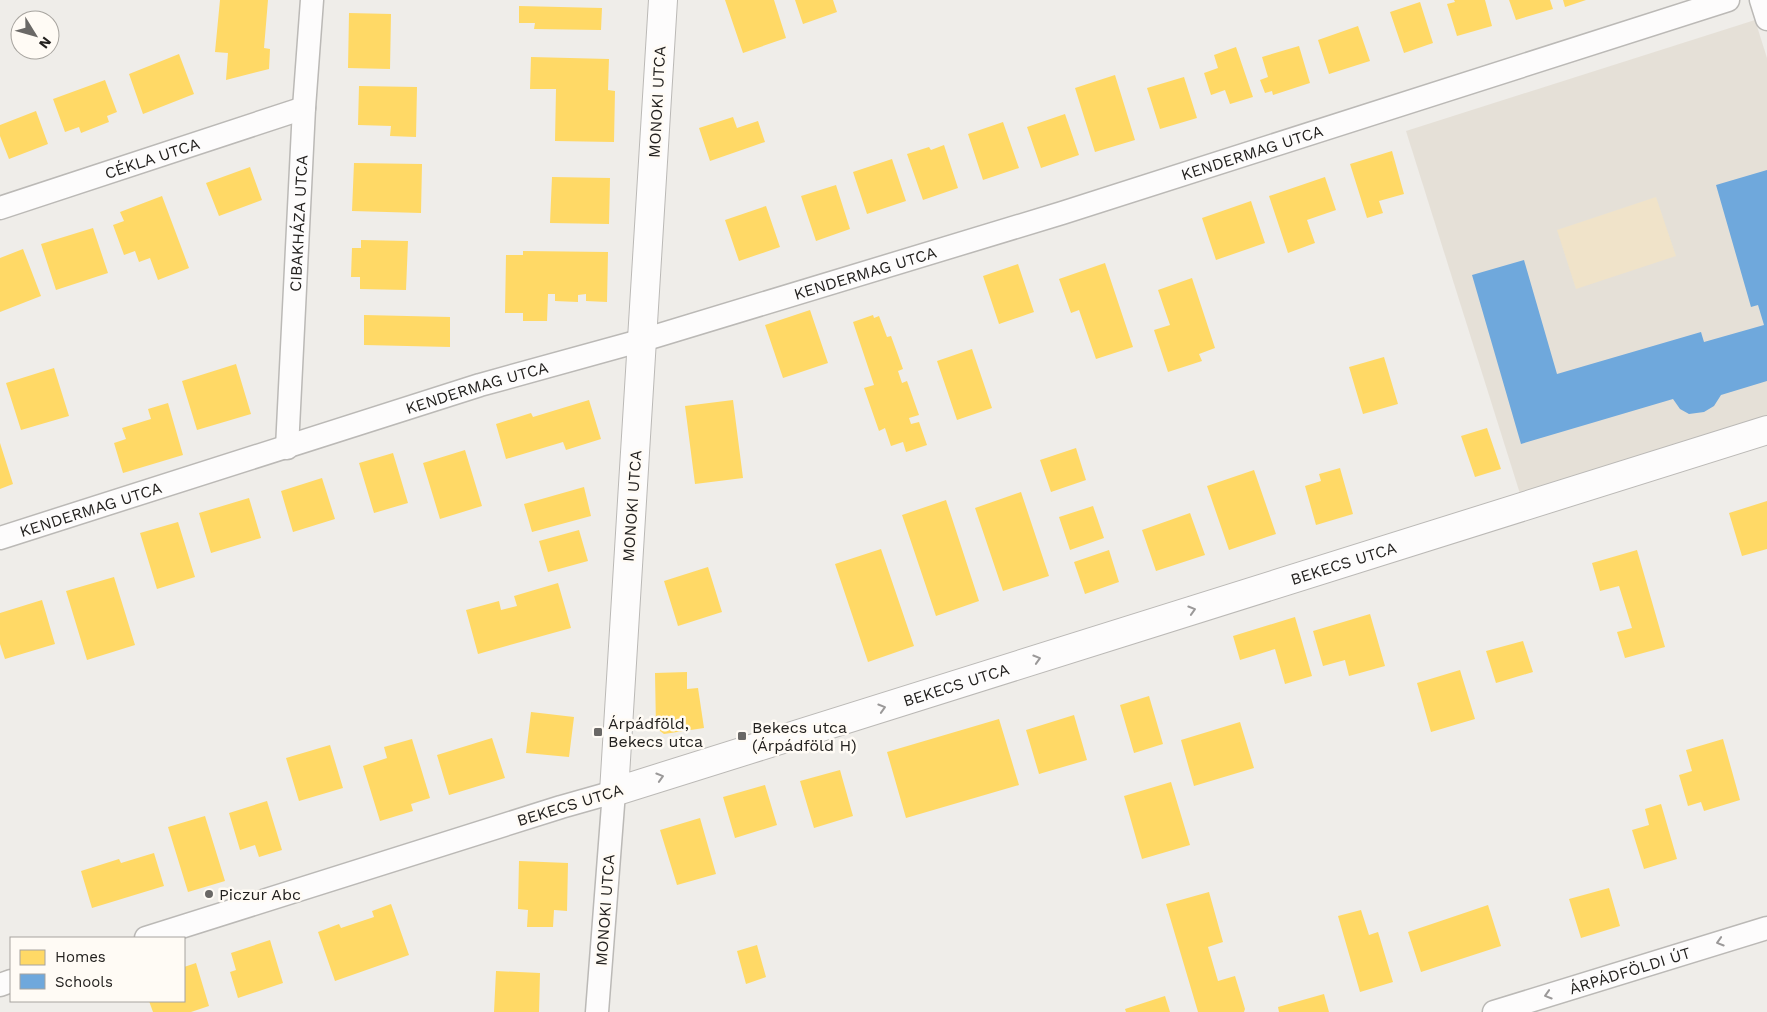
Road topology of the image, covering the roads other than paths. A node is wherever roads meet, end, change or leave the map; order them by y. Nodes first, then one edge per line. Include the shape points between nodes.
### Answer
1 (312, 0) edge
2 (663, 0) edge
3 (1728, 0) edge
4 (1761, 0) edge
5 (1767, 19) edge
6 (304, 108) junction
7 (0, 208) edge
8 (643, 340) junction
9 (1767, 430) edge
10 (288, 448) junction
11 (0, 538) edge
12 (614, 792) junction
13 (1767, 928) edge
14 (149, 937) edge
15 (597, 1012) edge
16 (1494, 1012) edge

1 - 6 street, CIBAKHÁZA UTCA
2 - 8 street, MONOKI UTCA
3 - 8 street, KENDERMAG UTCA via 1072,210
4 - 5 street
6 - 7 street, CÉKLA UTCA
6 - 10 street, CIBAKHÁZA UTCA
8 - 10 street, KENDERMAG UTCA via 480,385
8 - 12 street, MONOKI UTCA
12 -> 9 street, BEKECS UTCA
10 - 11 street, KENDERMAG UTCA
12 - 14 street, BEKECS UTCA
12 - 15 street, MONOKI UTCA
13 -> 16 street, ÁRPÁDFÖLDI ÚT

